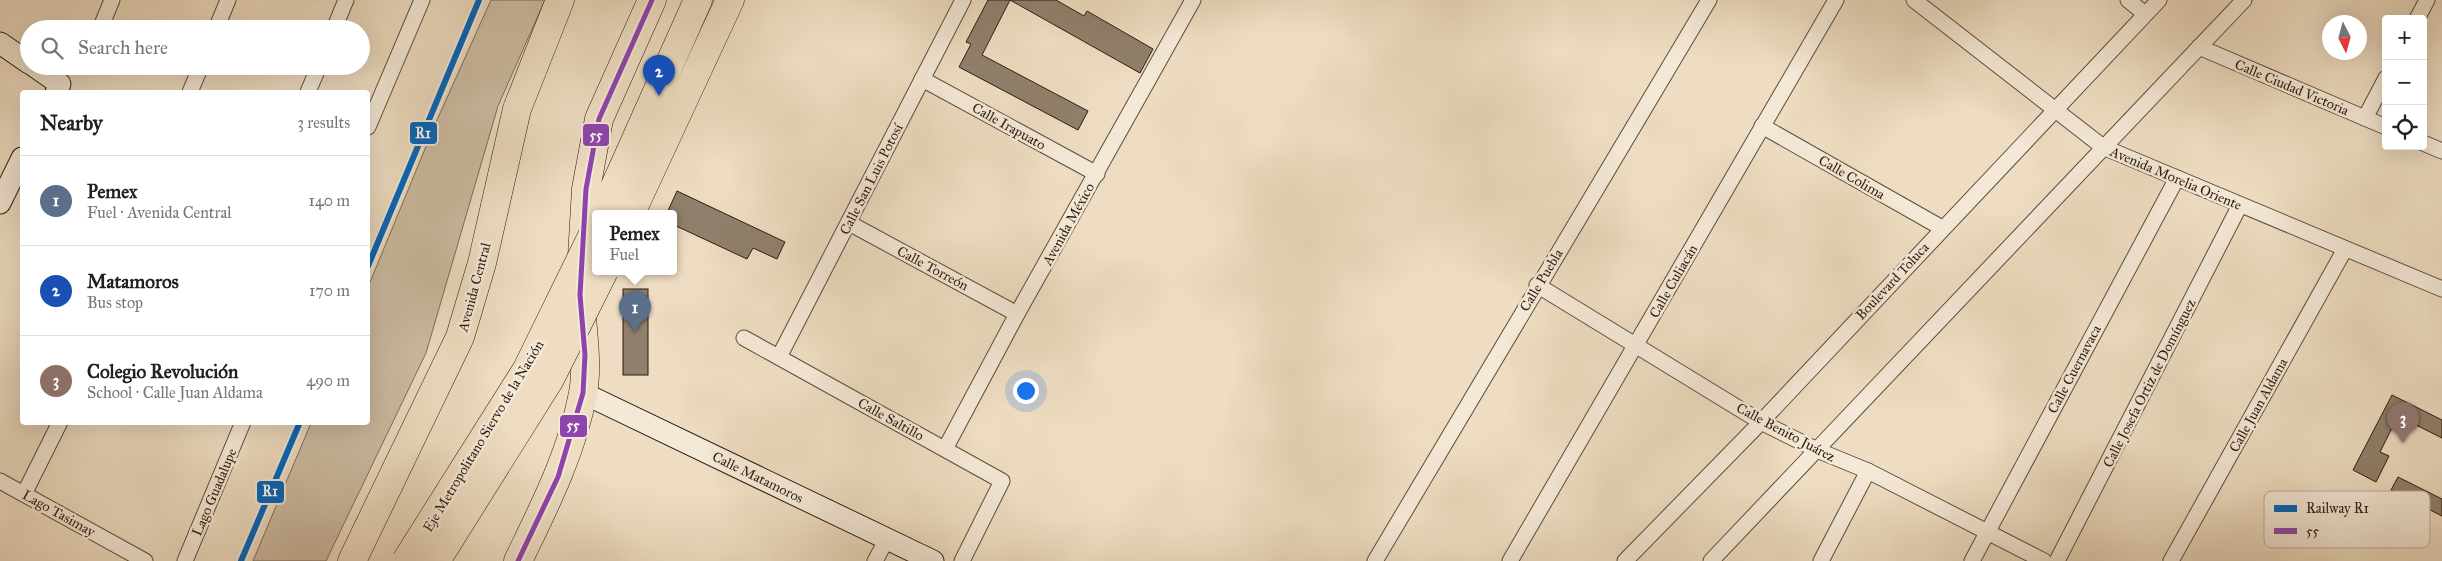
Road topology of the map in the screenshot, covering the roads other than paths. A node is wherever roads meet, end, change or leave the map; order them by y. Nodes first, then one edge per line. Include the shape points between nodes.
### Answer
1 (112, 0) edge
2 (228, 0) edge
3 (346, 0) edge
4 (422, 0) edge
5 (560, 0) edge
6 (652, 0) edge
7 (698, 0) edge
8 (730, 0) edge
9 (963, 0) edge
10 (1193, 0) edge
11 (1709, 0) edge
12 (1836, 0) edge
13 (1914, 0) edge
14 (2128, 0) edge
15 (2159, 0) edge
16 (2244, 0) edge
17 (2427, 0) edge
18 (2145, 14) junction
19 (2419, 15) edge
20 (104, 20) edge
21 (220, 20) edge
22 (338, 20) edge
23 (0, 43) edge
24 (2198, 47) junction
25 (20, 57) edge
26 (44, 75) edge
27 (197, 75) edge
28 (315, 75) edge
29 (922, 79) junction
30 (2382, 86) edge
31 (62, 90) edge
32 (191, 90) edge
33 (309, 90) edge
34 (2054, 110) junction
35 (2365, 118) junction
36 (370, 122) edge
37 (2382, 125) edge
38 (1762, 126) junction
39 (2427, 144) edge
40 (2103, 148) junction
41 (2442, 150) edge
42 (20, 162) edge
43 (1097, 174) junction
44 (2177, 178) junction
45 (0, 203) edge
46 (2240, 205) junction
47 (604, 210) edge
48 (632, 210) edge
49 (849, 223) junction
50 (1942, 228) junction
51 (592, 236) edge
52 (2345, 249) junction
53 (602, 275) edge
54 (1537, 285) junction
55 (2442, 289) edge
56 (1018, 314) junction
57 (744, 338) dead end
58 (1637, 344) junction
59 (780, 357) junction
60 (583, 393) junction
61 (1761, 422) junction
62 (58, 425) edge
63 (242, 425) edge
64 (945, 449) junction
65 (1817, 450) junction
66 (1868, 471) junction
67 (0, 481) edge
68 (24, 494) junction
69 (1986, 531) junction
70 (887, 540) junction
71 (145, 561) edge
72 (185, 561) edge
73 (352, 561) edge
74 (406, 561) edge
75 (436, 561) edge
76 (518, 561) edge
77 (875, 561) edge
78 (933, 561) edge
79 (962, 561) edge
80 (1375, 561) edge
81 (1510, 561) edge
82 (1625, 561) edge
83 (1711, 561) edge
84 (1821, 561) edge
85 (1972, 561) edge
86 (2044, 561) edge
87 (2057, 561) edge
88 (2171, 561) edge

1 - 20 street
2 - 21 street
3 - 22 street
4 - 36 street
5 - 73 highway, Avenida Central via 517,110 482,263 460,337
6 - 60 highway via 599,119 586,189 580,296 585,355
7 - 47 highway
8 - 48 highway
9 - 29 street, Calle San Luis Potosí
10 - 43 street, Avenida México
11 - 54 street, Calle Puebla
12 - 38 street, Calle Culiacán
13 - 34 street, Avenida Morelia Oriente
14 - 18 street
15 - 18 street, Boulevard Toluca
16 - 24 street
17 - 19 street
18 - 34 street, Boulevard Toluca
23 - 25 street
24 - 35 street, Calle Ciudad Victoria
24 - 40 street
26 - 31 street
27 - 32 street
28 - 33 street
29 - 43 street, Calle Irapuato
29 - 49 street, Calle San Luis Potosí
30 - 35 street
34 - 40 street, Avenida Morelia Oriente
34 - 50 street, Boulevard Toluca
35 - 37 street, Calle Ciudad Victoria
38 - 50 street, Calle Colima
38 - 58 street, Calle Culiacán
39 - 41 street
40 - 44 street, Avenida Morelia Oriente
40 - 65 street
42 - 45 street
43 - 56 street, Avenida México
44 - 46 street, Avenida Morelia Oriente
44 - 69 street, Calle Cuernavaca
46 - 52 street, Avenida Morelia Oriente
46 - 87 street, Calle Josefa Ortiz de Domínguez
49 - 56 street, Calle Torreón
49 - 59 street, Calle San Luis Potosí
50 - 61 street, Boulevard Toluca
51 - 74 highway, Eje Metropolitano Siervo de la Nación, bridge via 527,369
52 - 55 street, Avenida Morelia Oriente
52 - 88 street, Calle Juan Aldama
53 - 75 highway, Eje Metropolitano Siervo de la Nación, bridge via 550,379
54 - 58 street, Calle Benito Juárez
54 - 80 street, Calle Puebla
56 - 64 street, Avenida México
57 - 59 street, Calle Saltillo
58 - 61 street, Calle Benito Juárez
58 - 81 street, Calle Culiacán
59 - 64 street, Calle Saltillo
60 - 70 street, Calle Matamoros
60 - 76 highway via 558,476
61 - 65 street, Calle Benito Juárez
61 - 82 street, Boulevard Toluca
62 - 68 street
63 - 72 street, Lago Guadalupe
64 - 79 street, Calle Saltillo via 1002,481
65 - 66 street, Calle Benito Juárez
65 - 83 street
66 - 69 street, Calle Benito Juárez
66 - 84 street
67 - 68 street, Lago Tasimay
68 - 71 street, Lago Tasimay
69 - 85 street, Calle Cuernavaca
69 - 86 street, Calle Benito Juárez
70 - 77 street
70 - 78 street, Calle Matamoros

